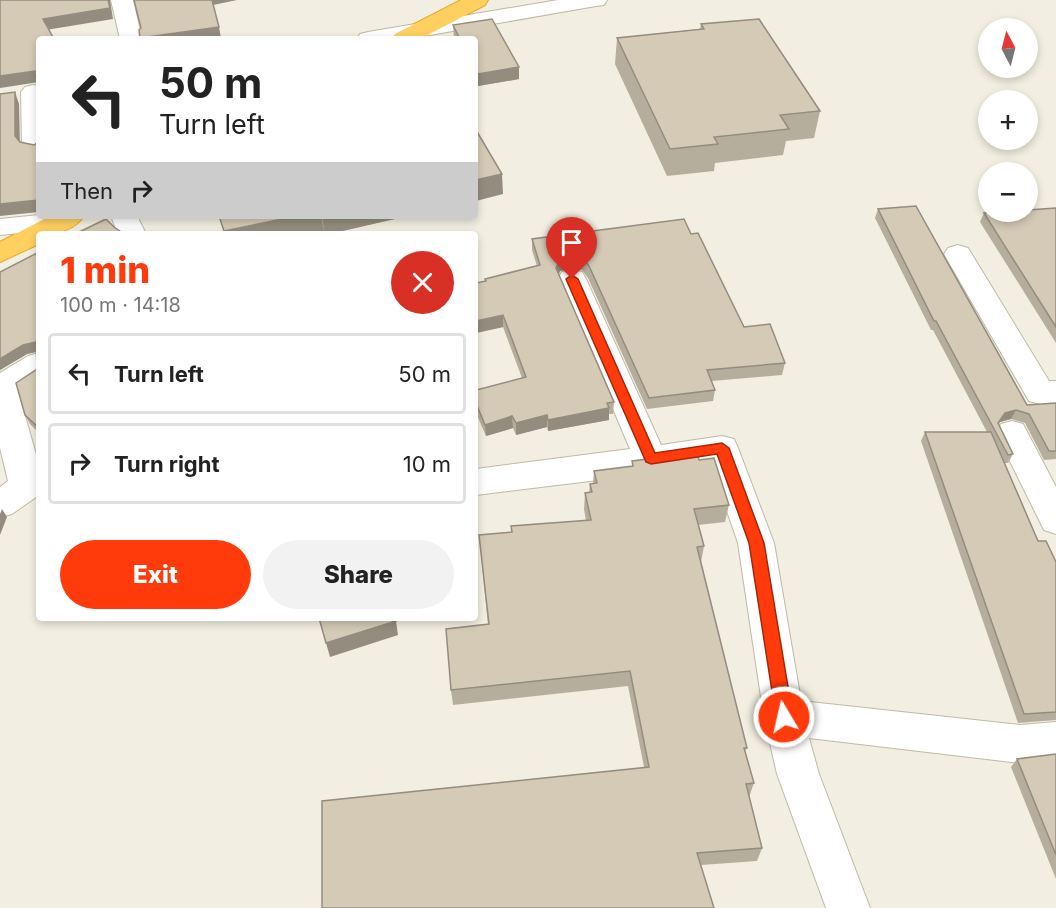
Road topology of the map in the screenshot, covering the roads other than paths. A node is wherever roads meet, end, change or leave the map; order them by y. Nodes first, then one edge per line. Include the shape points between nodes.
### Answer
1 (122, 0) edge
2 (477, 0) edge
3 (596, 0) edge
4 (411, 35) edge
5 (130, 36) edge
6 (28, 93) edge
7 (35, 147) edge
8 (58, 219) edge
9 (64, 219) edge
10 (0, 226) edge
11 (42, 231) edge
12 (36, 234) edge
13 (0, 254) edge
14 (958, 254) dead end
15 (572, 279) dead end
16 (36, 366) edge
17 (1056, 392) edge
18 (1012, 433) dead end
19 (651, 459) junction
20 (478, 482) edge
21 (22, 489) edge
22 (1056, 520) edge
23 (784, 717) junction
24 (1056, 741) edge
25 (848, 908) edge

1 - 5 street
2 - 4 highway
3 - 4 street
6 - 7 street
8 - 10 street
9 - 11 highway
12 - 13 highway
14 - 17 street via 1040,393
15 - 19 street
16 - 21 street via 2,387
18 - 22 street
19 - 20 street
19 - 23 street via 722,448 756,543
23 - 24 street via 1020,744
23 - 25 street via 798,774

